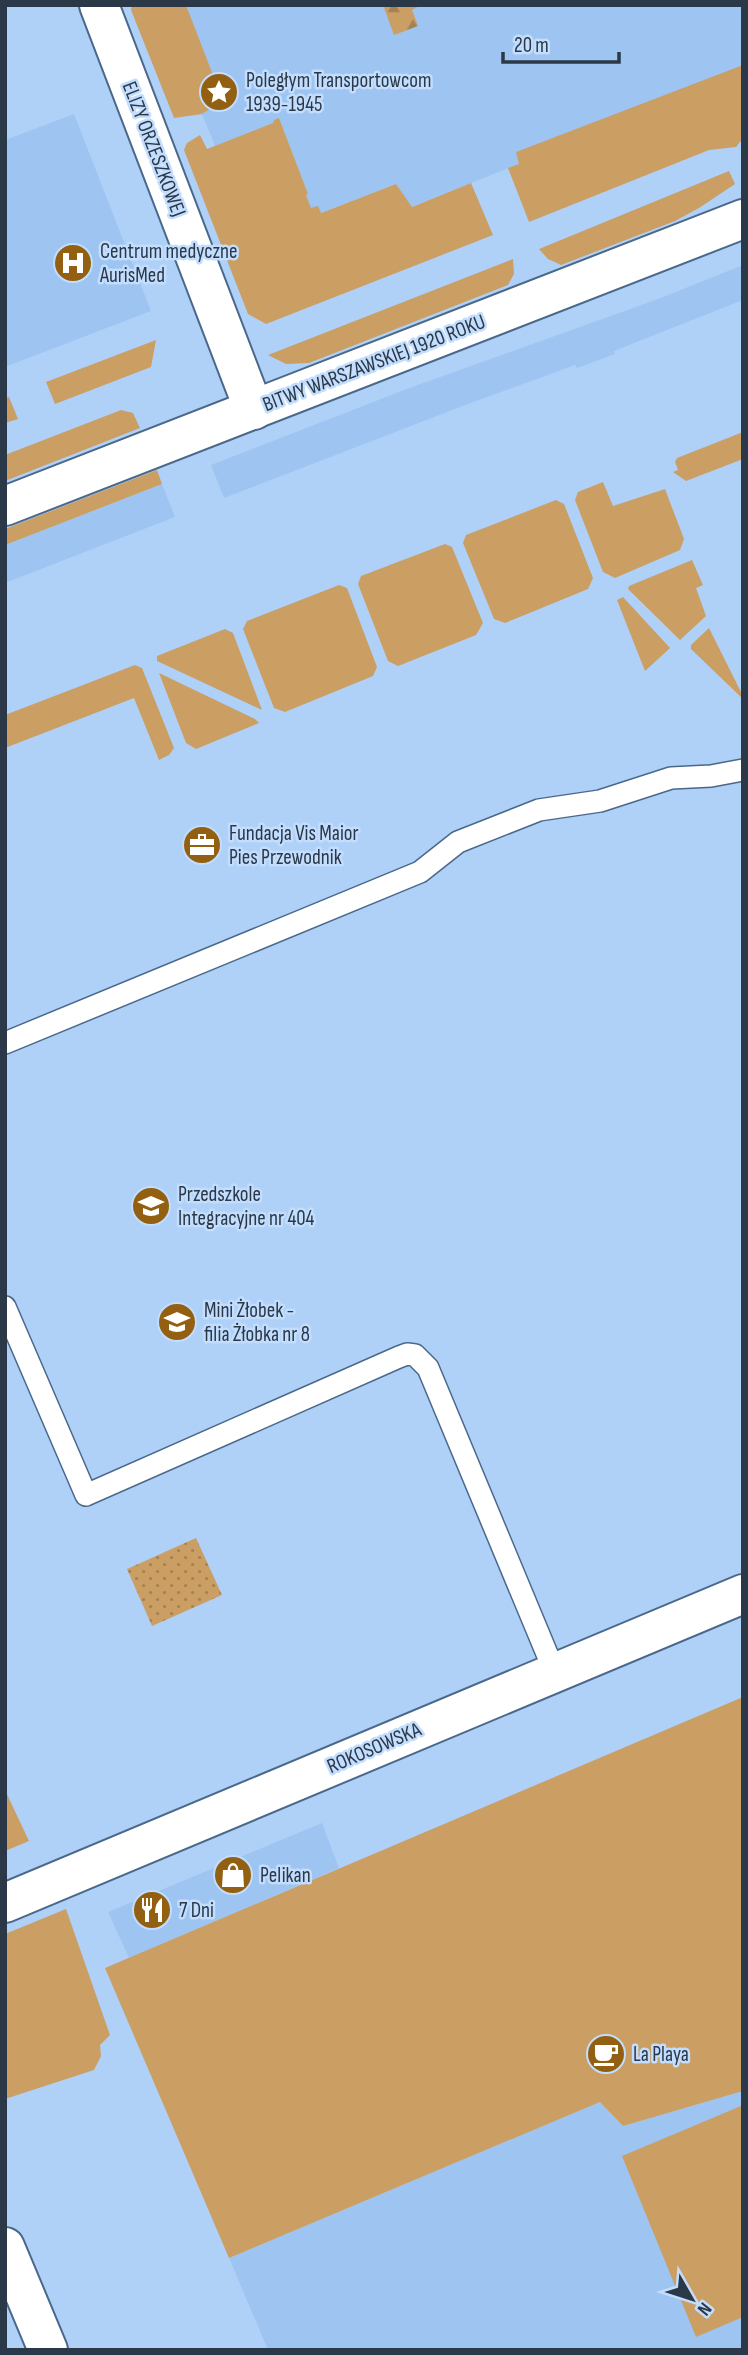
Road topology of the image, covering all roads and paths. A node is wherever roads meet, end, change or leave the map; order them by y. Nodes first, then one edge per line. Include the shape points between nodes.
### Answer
1 (99, 5) edge
2 (743, 219) edge
3 (254, 410) junction
4 (5, 506) edge
5 (743, 770) edge
6 (5, 1043) edge
7 (5, 1307) edge
8 (743, 1594) edge
9 (555, 1673) junction
10 (5, 1903) edge
11 (5, 2247) edge
12 (48, 2350) edge

1 - 3 street, ELIZY ORZESZKOWEJ
2 - 3 street, BITWY WARSZAWSKIEJ 1920 ROKU
3 - 4 street, BITWY WARSZAWSKIEJ 1920 ROKU
5 - 6 lane via 671,778 600,801 539,810 458,842 420,872
7 - 9 lane via 86,1495 399,1357 415,1355 428,1368
8 - 9 street, ROKOSOWSKA
9 - 10 street, ROKOSOWSKA
11 - 12 street

